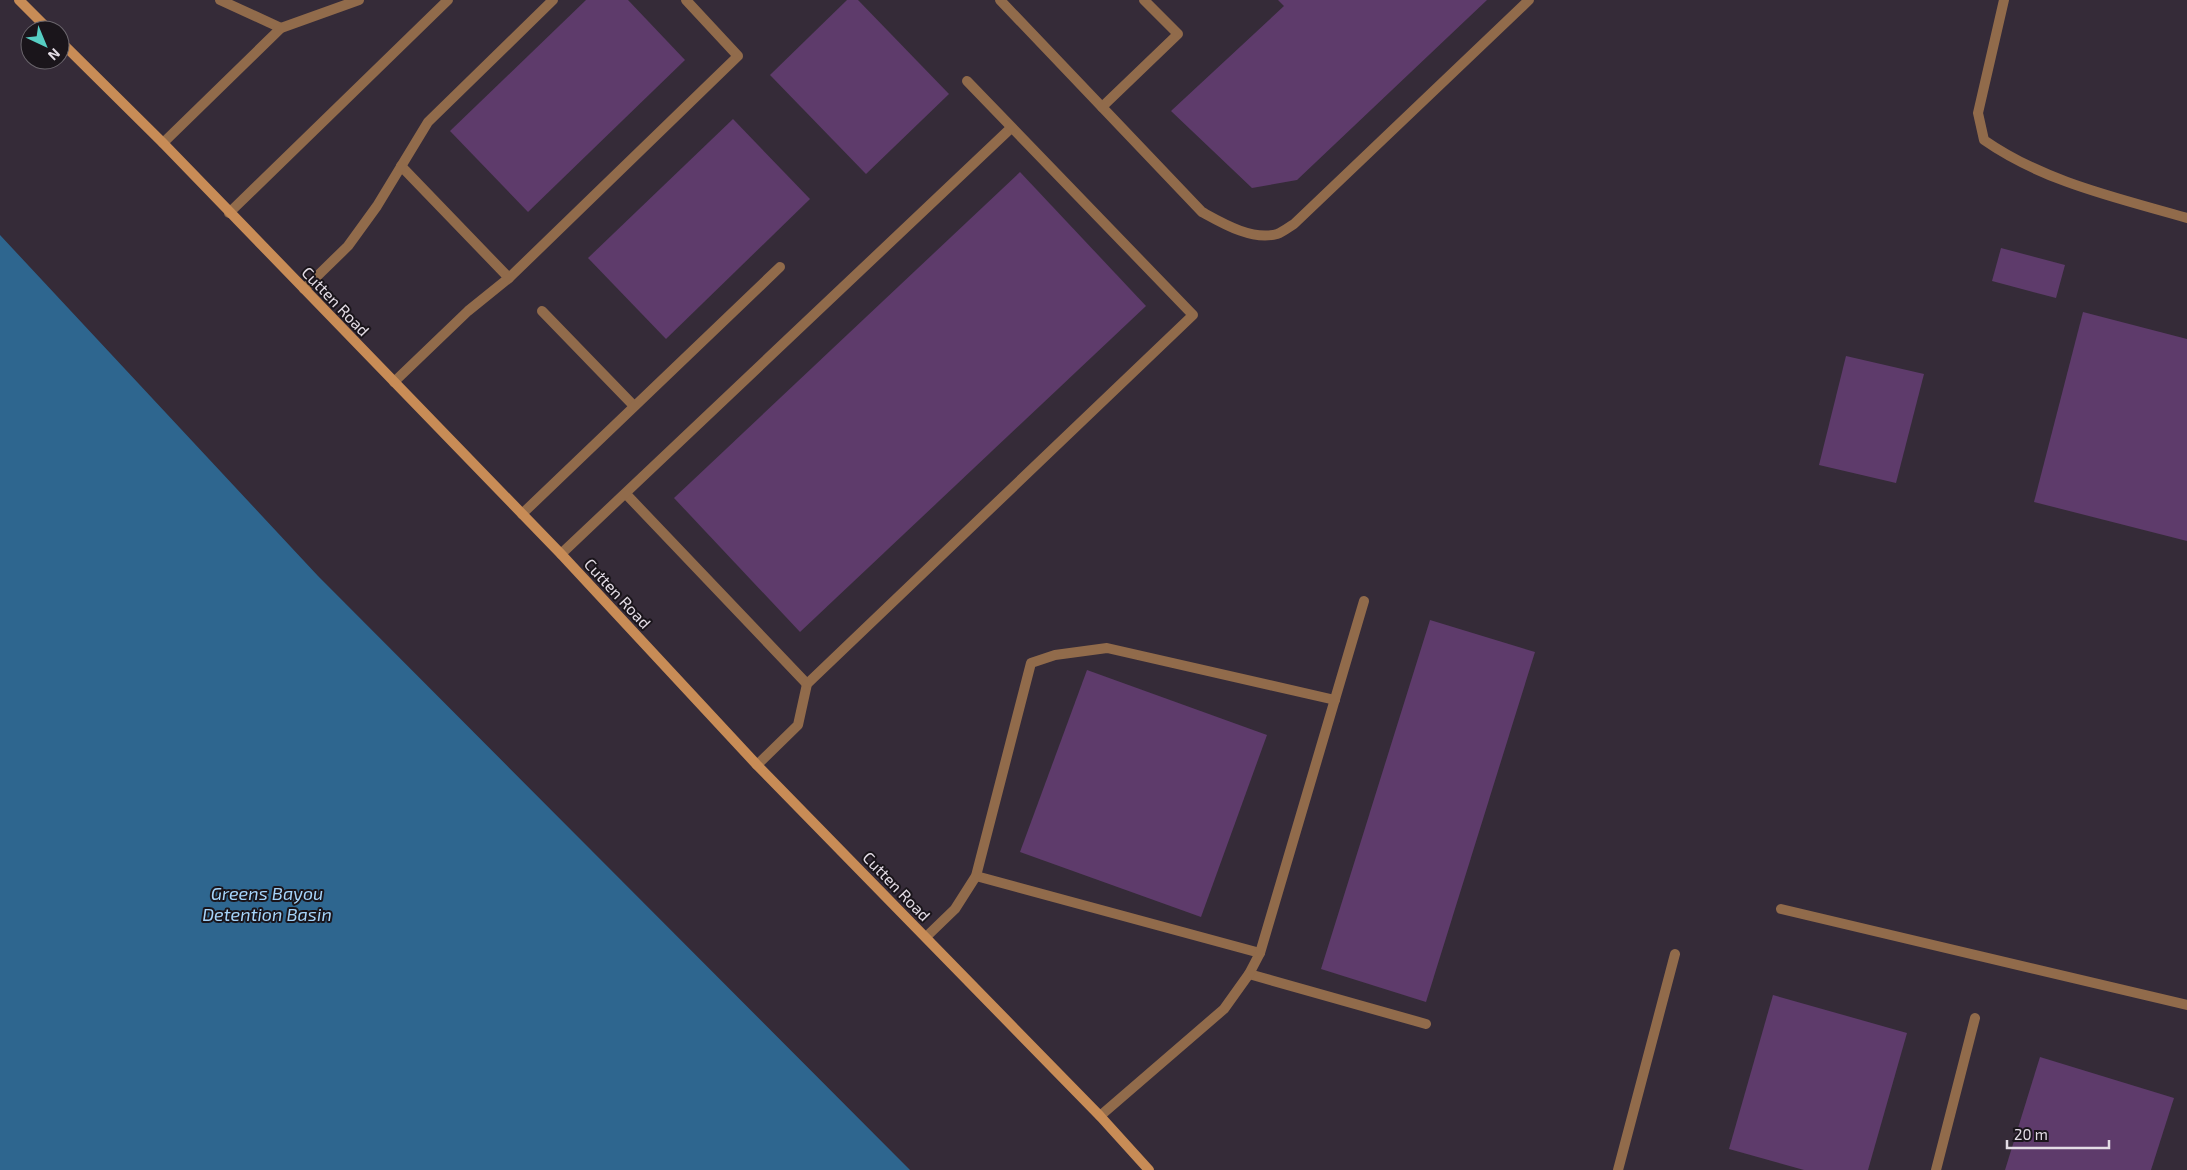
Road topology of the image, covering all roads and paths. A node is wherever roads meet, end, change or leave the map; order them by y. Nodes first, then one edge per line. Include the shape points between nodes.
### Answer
1 (18, 0) edge
2 (220, 0) edge
3 (359, 0) edge
4 (448, 0) edge
5 (552, 0) edge
6 (686, 0) edge
7 (1000, 0) edge
8 (1144, 0) edge
9 (1529, 0) edge
10 (2004, 0) edge
11 (39, 20) edge
12 (281, 28) junction
13 (70, 51) edge
14 (967, 81) dead end
15 (1102, 107) junction
16 (1011, 128) junction
17 (164, 143) junction
18 (401, 166) junction
19 (230, 213) junction
20 (2187, 218) edge
21 (780, 267) dead end
22 (509, 278) junction
23 (304, 289) junction
24 (542, 311) dead end
25 (394, 382) junction
26 (634, 406) junction
27 (626, 494) junction
28 (522, 514) junction
29 (561, 554) junction
30 (1364, 601) dead end
31 (808, 684) junction
32 (1334, 700) junction
33 (757, 765) junction
34 (976, 876) junction
35 (1781, 909) dead end
36 (926, 938) junction
37 (1260, 953) junction
38 (1675, 954) dead end
39 (1249, 974) junction
40 (2187, 1005) edge
41 (1975, 1018) dead end
42 (1426, 1024) dead end
43 (1100, 1116) junction
44 (1149, 1170) edge
45 (1618, 1170) edge
46 (1936, 1170) edge

1 - 11 street
2 - 12 lane
3 - 12 lane
4 - 19 lane
5 - 18 lane via 428,122
6 - 22 lane via 738,56
7 - 15 lane
8 - 15 lane via 1178,34
9 - 15 lane via 1294,224 1277,234 1258,235 1227,226 1202,212
10 - 20 lane via 1978,113 1984,140 2010,159 2053,177
12 - 17 lane
13 - 17 street, Cutten Road
14 - 16 lane
16 - 27 lane
16 - 31 lane via 1193,315
17 - 19 street, Cutten Road
18 - 22 lane
18 - 23 lane via 348,246
19 - 23 street, Cutten Road
21 - 26 lane
22 - 25 lane via 468,311
23 - 25 street, Cutten Road
24 - 26 lane
25 - 28 street, Cutten Road
26 - 28 lane
27 - 29 lane
27 - 31 lane
28 - 29 street, Cutten Road
29 - 33 street, Cutten Road
30 - 32 lane
31 - 33 lane via 798,725
32 - 34 lane via 1107,648 1055,655 1031,663
32 - 37 lane
33 - 36 street, Cutten Road
34 - 36 lane via 955,910
34 - 37 lane
35 - 40 lane
36 - 43 street, Cutten Road
37 - 39 lane
38 - 45 lane
39 - 42 lane
39 - 43 lane via 1224,1010
41 - 46 lane
43 - 44 street, Cutten Road

